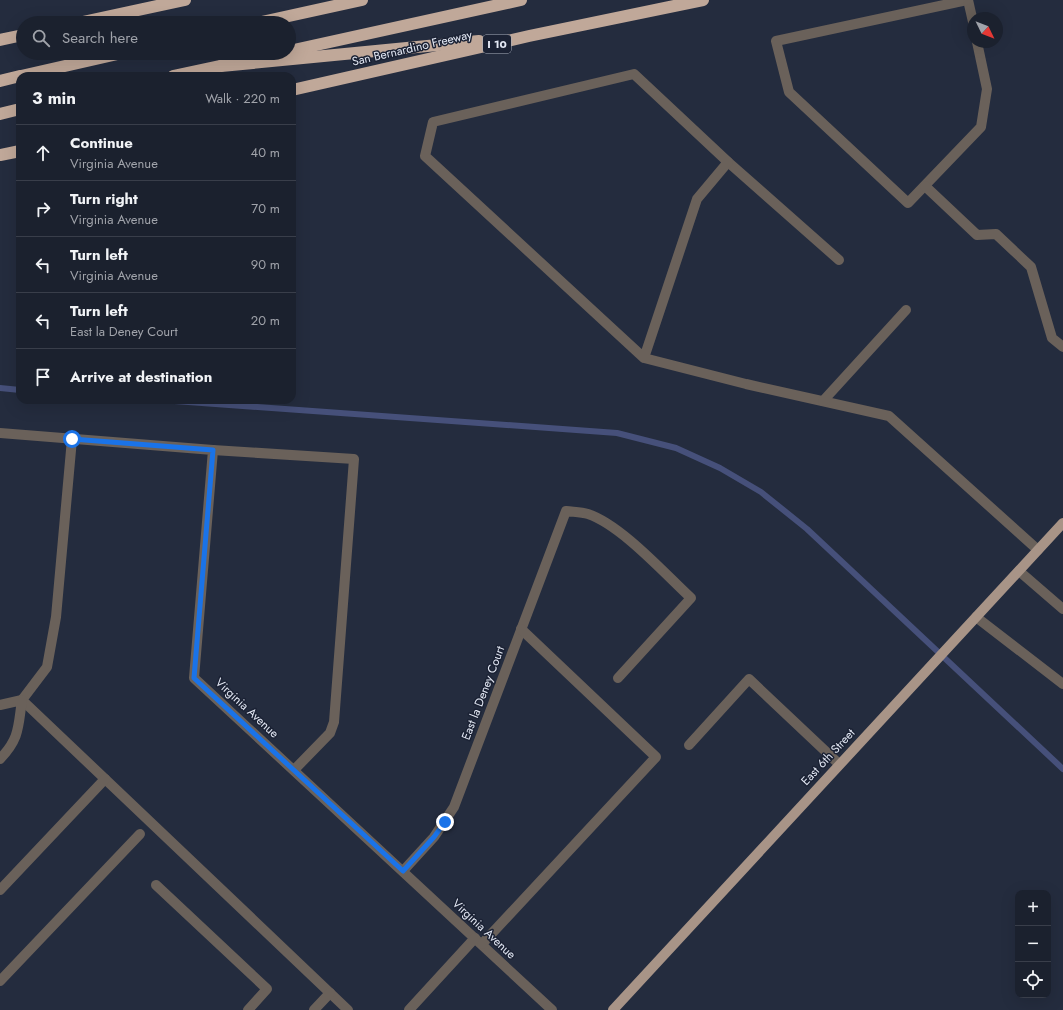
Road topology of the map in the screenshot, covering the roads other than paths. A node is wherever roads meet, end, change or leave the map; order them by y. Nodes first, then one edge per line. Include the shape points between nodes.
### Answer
1 (185, 0) edge
2 (362, 0) edge
3 (521, 0) edge
4 (703, 0) edge
5 (968, 0) edge
6 (971, 12) edge
7 (111, 16) edge
8 (289, 16) edge
9 (529, 36) junction
10 (16, 37) edge
11 (0, 40) edge
12 (978, 48) edge
13 (296, 49) edge
14 (296, 59) edge
15 (91, 60) edge
16 (248, 60) edge
17 (283, 60) edge
18 (221, 66) junction
19 (38, 72) edge
20 (192, 72) edge
21 (16, 77) edge
22 (0, 81) edge
23 (296, 89) edge
24 (16, 110) edge
25 (0, 114) edge
26 (16, 152) edge
27 (0, 156) edge
28 (728, 162) junction
29 (925, 186) junction
30 (839, 260) dead end
31 (906, 310) dead end
32 (1063, 347) edge
33 (644, 358) junction
34 (823, 401) junction
35 (0, 433) edge
36 (72, 439) junction
37 (213, 450) junction
38 (1063, 523) edge
39 (1038, 550) junction
40 (1019, 571) junction
41 (1063, 608) edge
42 (976, 617) junction
43 (521, 629) junction
44 (618, 678) dead end
45 (1063, 684) edge
46 (22, 700) junction
47 (0, 705) edge
48 (689, 745) dead end
49 (0, 759) edge
50 (839, 764) junction
51 (294, 770) junction
52 (105, 779) junction
53 (140, 834) dead end
54 (403, 871) junction
55 (156, 885) dead end
56 (0, 890) edge
57 (479, 941) junction
58 (0, 981) edge
59 (330, 993) junction
60 (248, 1010) edge
61 (314, 1010) edge
62 (348, 1010) edge
63 (409, 1010) edge
64 (552, 1010) edge
65 (613, 1010) edge

1 - 7 highway
2 - 8 highway
3 - 13 highway
4 - 9 highway, San Bernardino Freeway / I 10
5 - 6 street
5 - 29 street via 776,41 789,92 908,203
9 - 14 highway
9 - 23 highway, San Bernardino Freeway / I 10
10 - 11 highway
12 - 29 street via 987,89 980,127
15 - 19 highway
16 - 18 highway
17 - 18 highway
18 - 20 highway
21 - 22 highway
24 - 25 highway
26 - 27 highway
28 - 30 street
28 - 33 street via 697,198
28 - 33 street via 634,74 433,122 425,156
29 - 32 street via 977,235 996,234 1031,267 1052,338
31 - 34 street
33 - 34 street
34 - 39 street via 889,416
35 - 36 street
36 - 37 street
36 - 46 street via 56,617 47,667
37 - 51 street, Virginia Avenue via 194,678
37 - 51 street via 354,459 334,722 330,734
38 - 39 main road, East 6th Street
39 - 40 main road, East 6th Street
40 - 41 street
40 - 42 main road, East 6th Street
42 - 45 street
42 - 50 main road, East 6th Street
43 - 44 street, East la Deney Court via 566,511 587,514 623,535 691,598
43 - 54 street, East la Deney Court via 454,807 434,837
43 - 57 street via 656,758
46 - 47 street
46 - 49 street via 17,735
46 - 52 street
48 - 50 street via 750,679
50 - 65 main road, East 6th Street
51 - 54 street, Virginia Avenue
52 - 56 street
52 - 59 street
53 - 58 street
54 - 57 street, Virginia Avenue
55 - 60 street via 267,990
57 - 63 street
57 - 64 street, Virginia Avenue
59 - 61 street
59 - 62 street

